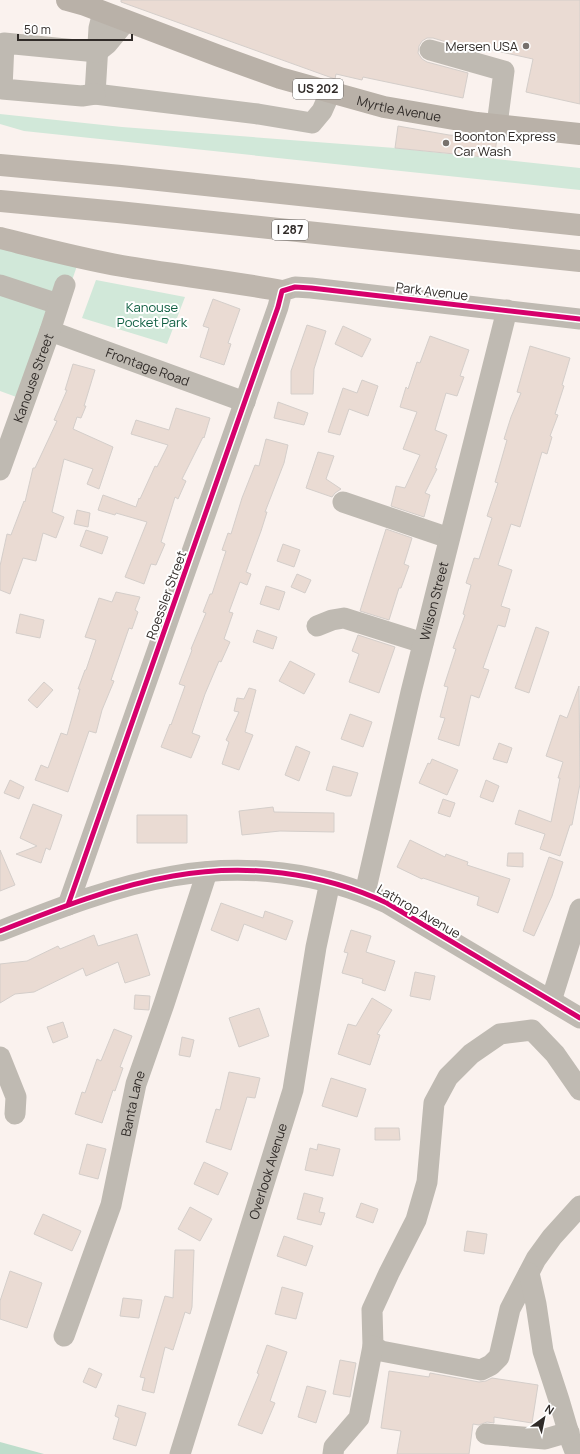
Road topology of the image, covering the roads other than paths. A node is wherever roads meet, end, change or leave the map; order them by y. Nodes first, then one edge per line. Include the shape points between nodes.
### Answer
1 (67, 0) edge
2 (103, 12) junction
3 (126, 21) junction
4 (430, 50) dead end
5 (97, 52) junction
6 (330, 93) junction
7 (95, 94) junction
8 (497, 125) junction
9 (580, 134) edge
10 (0, 165) edge
11 (0, 201) edge
12 (580, 225) edge
13 (0, 238) edge
14 (580, 261) edge
15 (0, 284) edge
16 (65, 285) dead end
17 (282, 291) junction
18 (58, 304) junction
19 (507, 310) junction
20 (580, 319) edge
21 (50, 331) junction
22 (245, 402) junction
23 (0, 470) edge
24 (343, 502) dead end
25 (449, 538) junction
26 (317, 626) dead end
27 (423, 643) junction
28 (207, 872) junction
29 (330, 882) junction
30 (365, 893) junction
31 (68, 905) junction
32 (580, 909) edge
33 (0, 931) edge
34 (549, 1000) junction
35 (580, 1018) edge
36 (532, 1030) junction
37 (0, 1057) edge
38 (580, 1090) edge
39 (15, 1114) dead end
40 (580, 1206) edge
41 (529, 1273) junction
42 (64, 1336) dead end
43 (373, 1346) junction
44 (486, 1434) dead end
45 (569, 1445) edge
46 (180, 1454) edge
47 (333, 1454) edge

1 - 2 main road, Myrtle Avenue / US 202
2 - 3 main road, Myrtle Avenue / US 202
2 - 5 street
3 - 5 street via 108,44
3 - 6 main road, Myrtle Avenue / US 202 via 226,59
4 - 8 street via 504,70
5 - 7 street
5 - 7 street via 4,43 2,89 82,96
6 - 7 street via 322,111 312,123
6 - 8 main road, Myrtle Avenue / US 202 via 384,107
8 - 9 main road, Myrtle Avenue / US 202
10 - 12 highway
11 - 14 highway, I 287
13 - 17 highway via 122,266
15 - 18 street
16 - 18 street, Kanouse Street
17 - 19 street, Park Avenue via 295,287 311,288
17 - 22 street, Roessler Street
18 - 21 street, Kanouse Street
19 - 20 street, Park Avenue
19 - 25 street, Wilson Street
21 - 22 street, Frontage Road
21 - 23 street, Kanouse Street
22 - 31 street, Roessler Street
24 - 25 street
25 - 27 street, Wilson Street
26 - 27 street via 344,618
27 - 30 street, Wilson Street
28 - 29 street, Lathrop Avenue via 256,871 298,875
28 - 31 street, Lathrop Avenue via 173,876 119,888
28 - 42 street, Banta Lane via 136,1084 111,1205
29 - 30 street, Lathrop Avenue
29 - 46 street, Overlook Avenue via 316,947 293,1090
30 - 34 street, Lathrop Avenue via 387,903
31 - 33 street, Lathrop Avenue
32 - 34 street
34 - 35 street, Lathrop Avenue
34 - 36 street
36 - 38 street via 555,1054
36 - 43 street via 500,1034 471,1054 448,1077 434,1103 427,1182 416,1220 372,1310
37 - 39 street via 16,1097
40 - 41 street via 552,1237
41 - 43 street via 510,1309 498,1357 492,1365 481,1370 381,1351
41 - 45 street via 543,1351
43 - 47 street via 360,1418 334,1447
44 - 45 street via 545,1439

